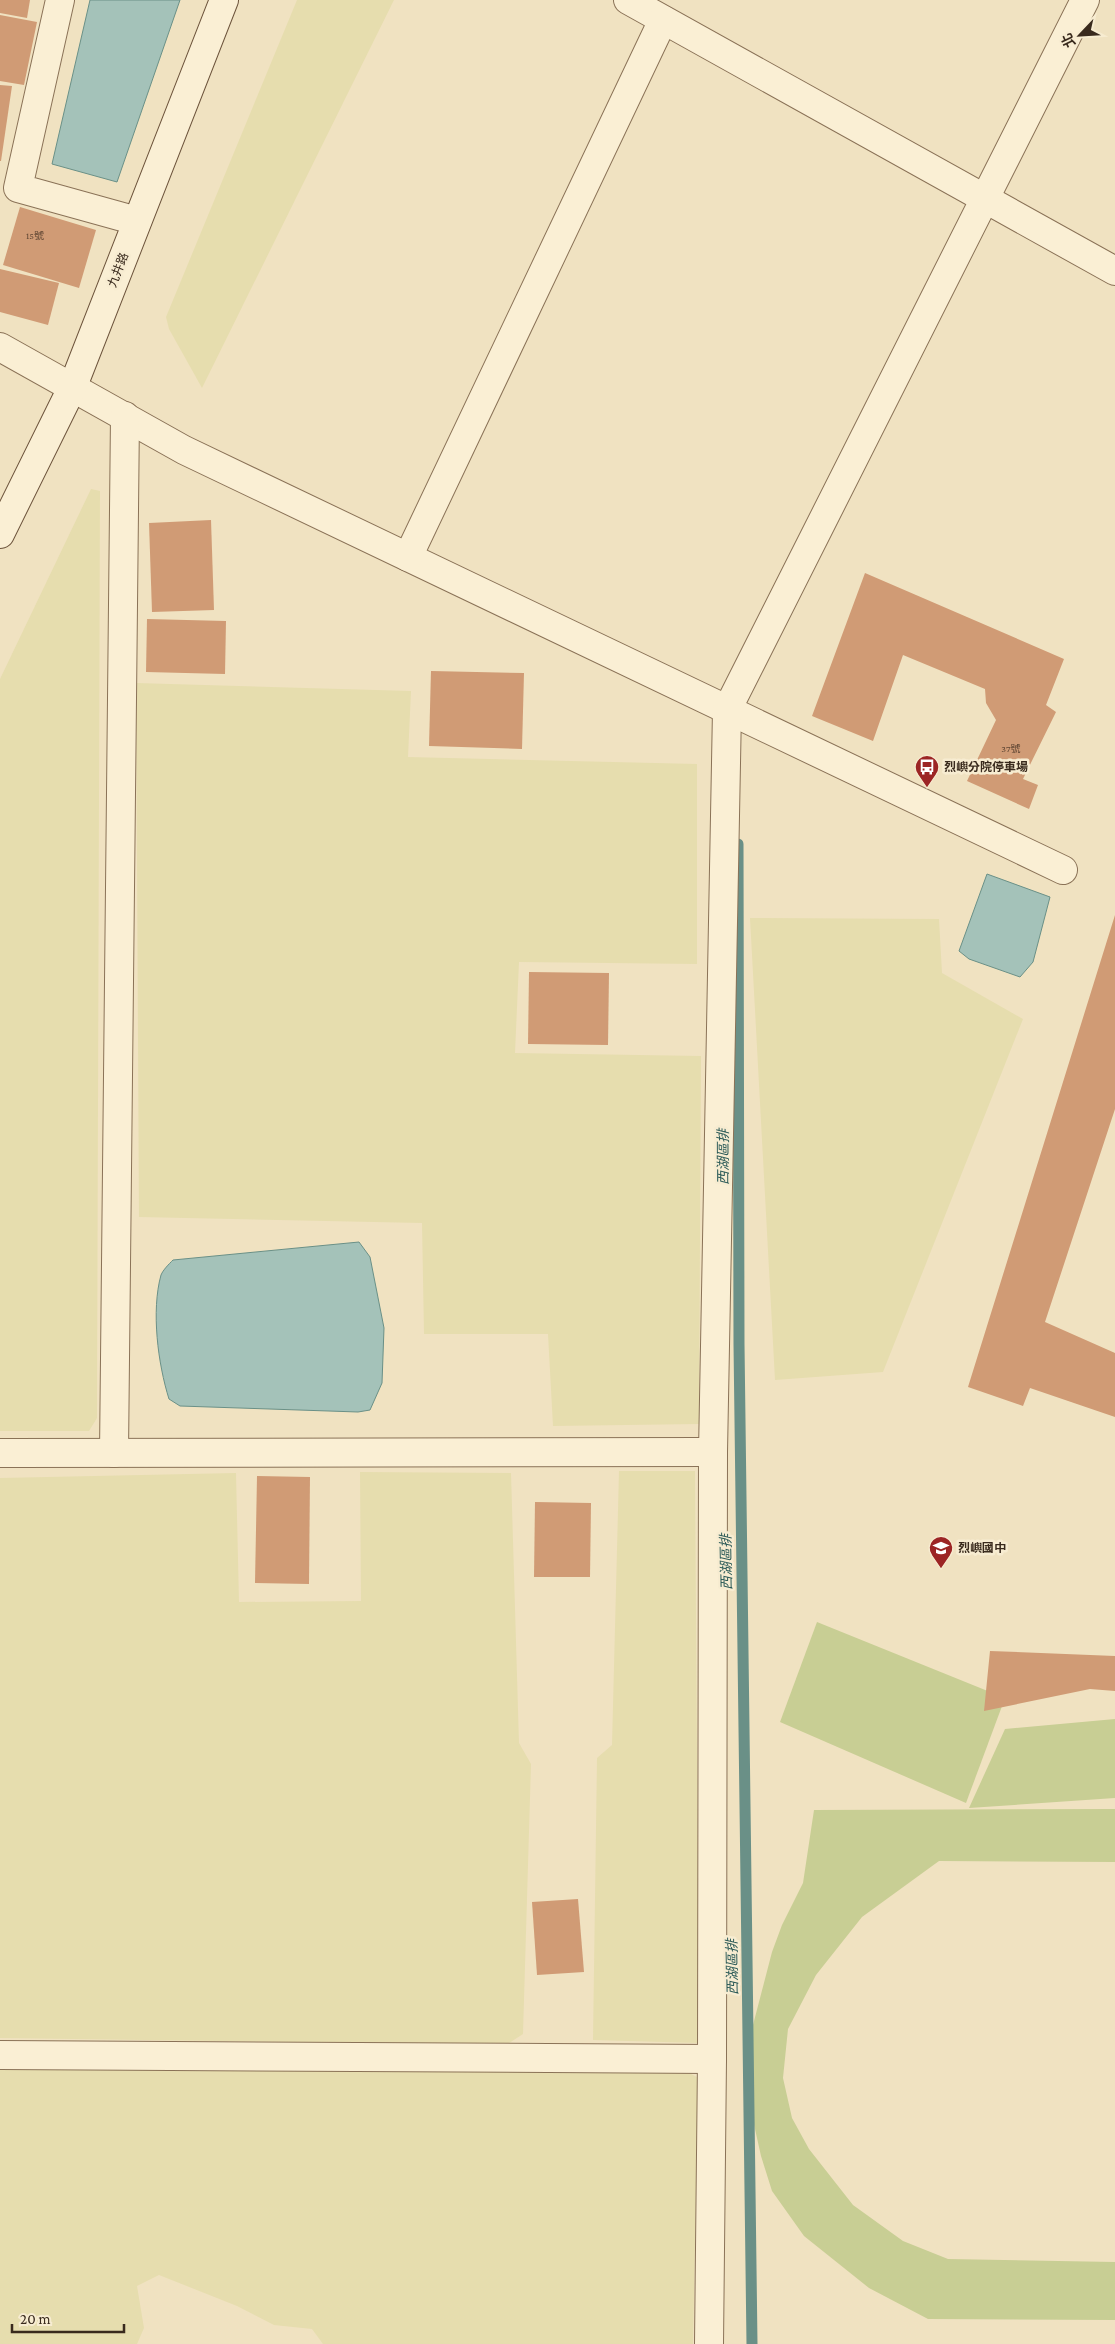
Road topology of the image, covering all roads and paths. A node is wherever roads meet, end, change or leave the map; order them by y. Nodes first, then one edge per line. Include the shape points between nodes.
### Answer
1 (60, 0) edge
2 (224, 0) edge
3 (628, 0) edge
4 (1085, 0) edge
5 (664, 20) junction
6 (986, 197) junction
7 (137, 221) junction
8 (1115, 271) edge
9 (0, 347) edge
10 (73, 386) junction
11 (125, 416) junction
12 (0, 534) edge
13 (408, 557) junction
14 (727, 710) junction
15 (1063, 870) dead end
16 (713, 1452) junction
17 (0, 1453) edge
18 (114, 1453) junction
19 (0, 2055) edge
20 (712, 2060) junction
21 (709, 2344) edge

1 - 7 street via 18,188
2 - 7 street, 九井路
3 - 5 street
4 - 6 street
5 - 6 street
5 - 13 street
6 - 8 street
6 - 14 street
7 - 10 street, 九井路
9 - 10 street
10 - 11 street
10 - 12 street, 九井路
11 - 13 street via 184,450
11 - 18 street
13 - 14 street
14 - 15 street
14 - 16 street
16 - 18 street
16 - 20 street
17 - 18 street
19 - 20 street
20 - 21 street

